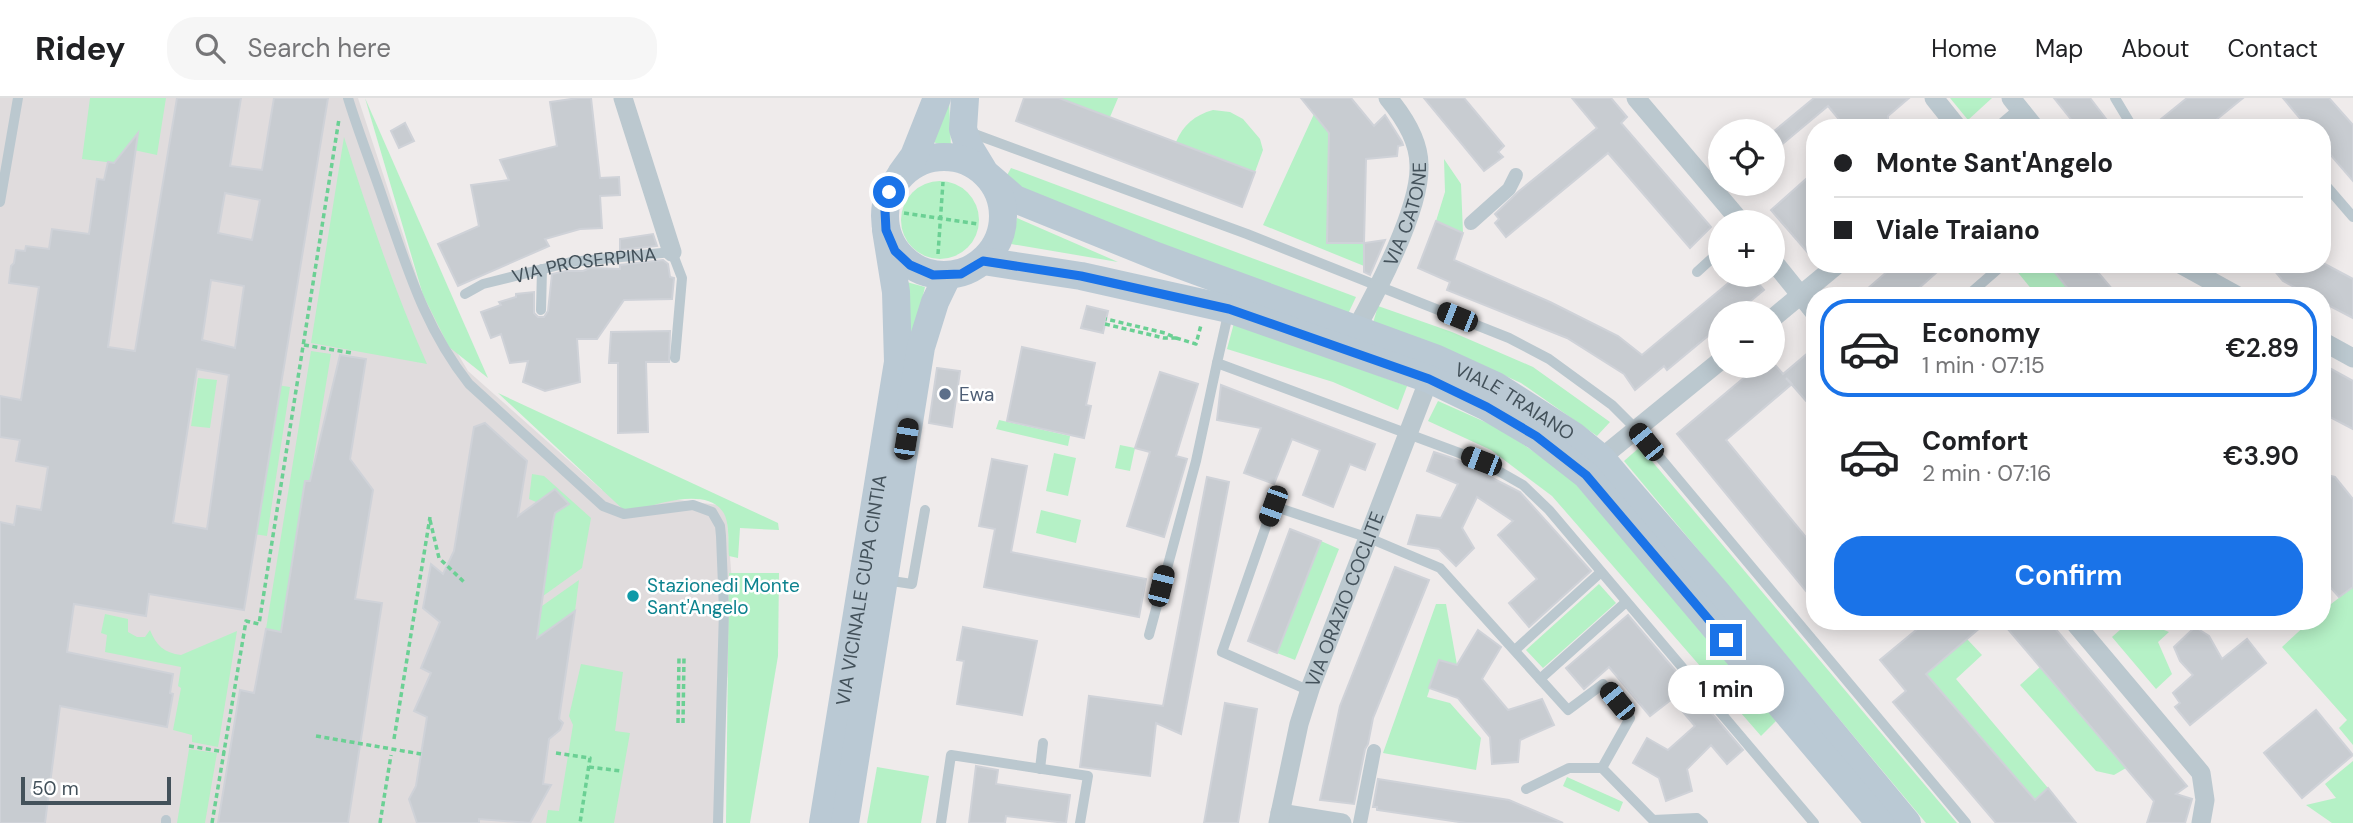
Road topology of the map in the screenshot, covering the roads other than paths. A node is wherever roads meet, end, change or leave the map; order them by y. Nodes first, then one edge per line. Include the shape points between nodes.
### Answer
1 (18, 98) edge
2 (623, 98) edge
3 (937, 98) edge
4 (965, 98) edge
5 (1388, 98) edge
6 (1636, 98) edge
7 (1934, 98) edge
8 (2115, 98) edge
9 (2122, 98) edge
10 (349, 101) edge
11 (2017, 105) edge
12 (1951, 119) edge
13 (2028, 119) edge
14 (2127, 119) edge
15 (2129, 119) edge
16 (963, 129) junction
17 (985, 173) junction
18 (901, 175) junction
19 (1516, 175) dead end
20 (2331, 191) edge
21 (0, 202) edge
22 (1731, 210) edge
23 (2353, 217) edge
24 (894, 221) junction
25 (1471, 223) dead end
26 (672, 252) junction
27 (983, 261) junction
28 (1708, 262) edge
29 (943, 267) junction
30 (542, 270) junction
31 (1697, 272) dead end
32 (1827, 273) edge
33 (1993, 273) edge
34 (2192, 273) edge
35 (1785, 276) edge
36 (1379, 285) junction
37 (1811, 287) edge
38 (1977, 287) edge
39 (2210, 287) edge
40 (1806, 291) edge
41 (465, 294) dead end
42 (1801, 295) junction
43 (1806, 301) edge
44 (1785, 308) edge
45 (1229, 309) junction
46 (541, 310) dead end
47 (1351, 340) junction
48 (2331, 346) edge
49 (675, 358) dead end
50 (2353, 358) edge
51 (1217, 363) junction
52 (1433, 369) junction
53 (1708, 371) edge
54 (1636, 429) junction
55 (1409, 433) junction
56 (1593, 467) junction
57 (925, 510) dead end
58 (1369, 538) junction
59 (1601, 572) junction
60 (884, 580) junction
61 (1626, 602) junction
62 (2081, 630) edge
63 (1149, 635) dead end
64 (1515, 650) junction
65 (1540, 679) junction
66 (1310, 691) junction
67 (1043, 743) dead end
68 (1374, 751) dead end
69 (1602, 768) junction
70 (1040, 769) junction
71 (1527, 789) dead end
72 (1279, 818) edge
73 (1653, 822) edge
74 (718, 823) edge
75 (823, 823) edge
76 (845, 823) edge
77 (941, 823) edge
78 (1080, 823) edge
79 (1342, 823) edge
80 (1360, 823) edge
81 (1703, 823) edge
82 (1814, 823) edge
83 (1880, 823) edge
84 (1907, 823) edge
85 (1966, 823) edge
86 (2201, 823) edge

1 - 21 lane
2 - 26 street, VIA PROSERPINA
3 - 18 main road via 914,156
4 - 16 main road
5 - 36 street, VIA CATONE via 1410,130 1420,164 1414,202
6 - 22 street
7 - 12 street
8 - 14 lane
9 - 15 lane
10 - 74 lane via 431,328 469,384 603,506 624,514 693,505 717,517 722,536 724,610
11 - 13 street
16 - 17 main road
16 - 36 lane
17 - 18 main road via 961,159 935,158
17 - 27 main road via 1000,197 1004,217 999,240
17 - 47 main road, VIALE TRAIANO via 1015,199
18 - 24 main road, VIA VICINALE CUPA CINTIA via 889,192 885,211
19 - 25 street via 1509,189
20 - 23 lane
24 - 29 main road via 895,251 910,265 933,275
24 - 75 main road, VIA VICINALE CUPA CINTIA via 898,362
26 - 30 lane, VIA PROSERPINA via 571,262
26 - 49 lane via 682,278
27 - 29 main road via 961,274
27 - 45 main road, VIALE TRAIANO via 1081,276
28 - 31 lane
29 - 60 main road, VIA VICINALE CUPA CINTIA via 921,346
30 - 41 lane, VIA PROSERPINA via 483,284
30 - 46 lane
32 - 37 street
33 - 38 lane
34 - 39 street
35 - 42 street
36 - 47 street, VIA CATONE
36 - 54 lane via 1549,359 1612,405
40 - 42 street
42 - 43 street
42 - 44 street
45 - 47 main road, VIALE TRAIANO
45 - 51 lane
47 - 52 main road, VIALE TRAIANO
48 - 50 street
51 - 55 lane
51 - 63 lane
52 - 55 street, VIA ORAZIO COCLITE
52 - 56 main road, VIALE TRAIANO via 1487,407
53 - 54 street
54 - 56 street
54 - 85 lane
55 - 58 street, VIA ORAZIO COCLITE
55 - 59 lane via 1481,461 1523,485
56 - 83 main road, VIALE TRAIANO
56 - 84 main road, VIALE TRAIANO via 1717,593
57 - 60 lane via 912,584
58 - 64 lane via 1440,568
58 - 66 street, VIA ORAZIO COCLITE
58 - 66 lane via 1273,506 1222,652
59 - 61 lane
59 - 64 lane
60 - 76 main road, VIA VICINALE CUPA CINTIA
61 - 65 lane
61 - 82 lane
62 - 86 street via 2201,773 2205,800
64 - 65 lane
65 - 69 lane via 1568,710 1603,684 1630,718
66 - 72 street, VIA ORAZIO COCLITE
67 - 70 lane
68 - 80 street
69 - 71 lane via 1569,768
69 - 73 lane
70 - 77 lane via 951,755
70 - 78 lane via 1088,776
72 - 79 street
73 - 81 lane via 1697,818

